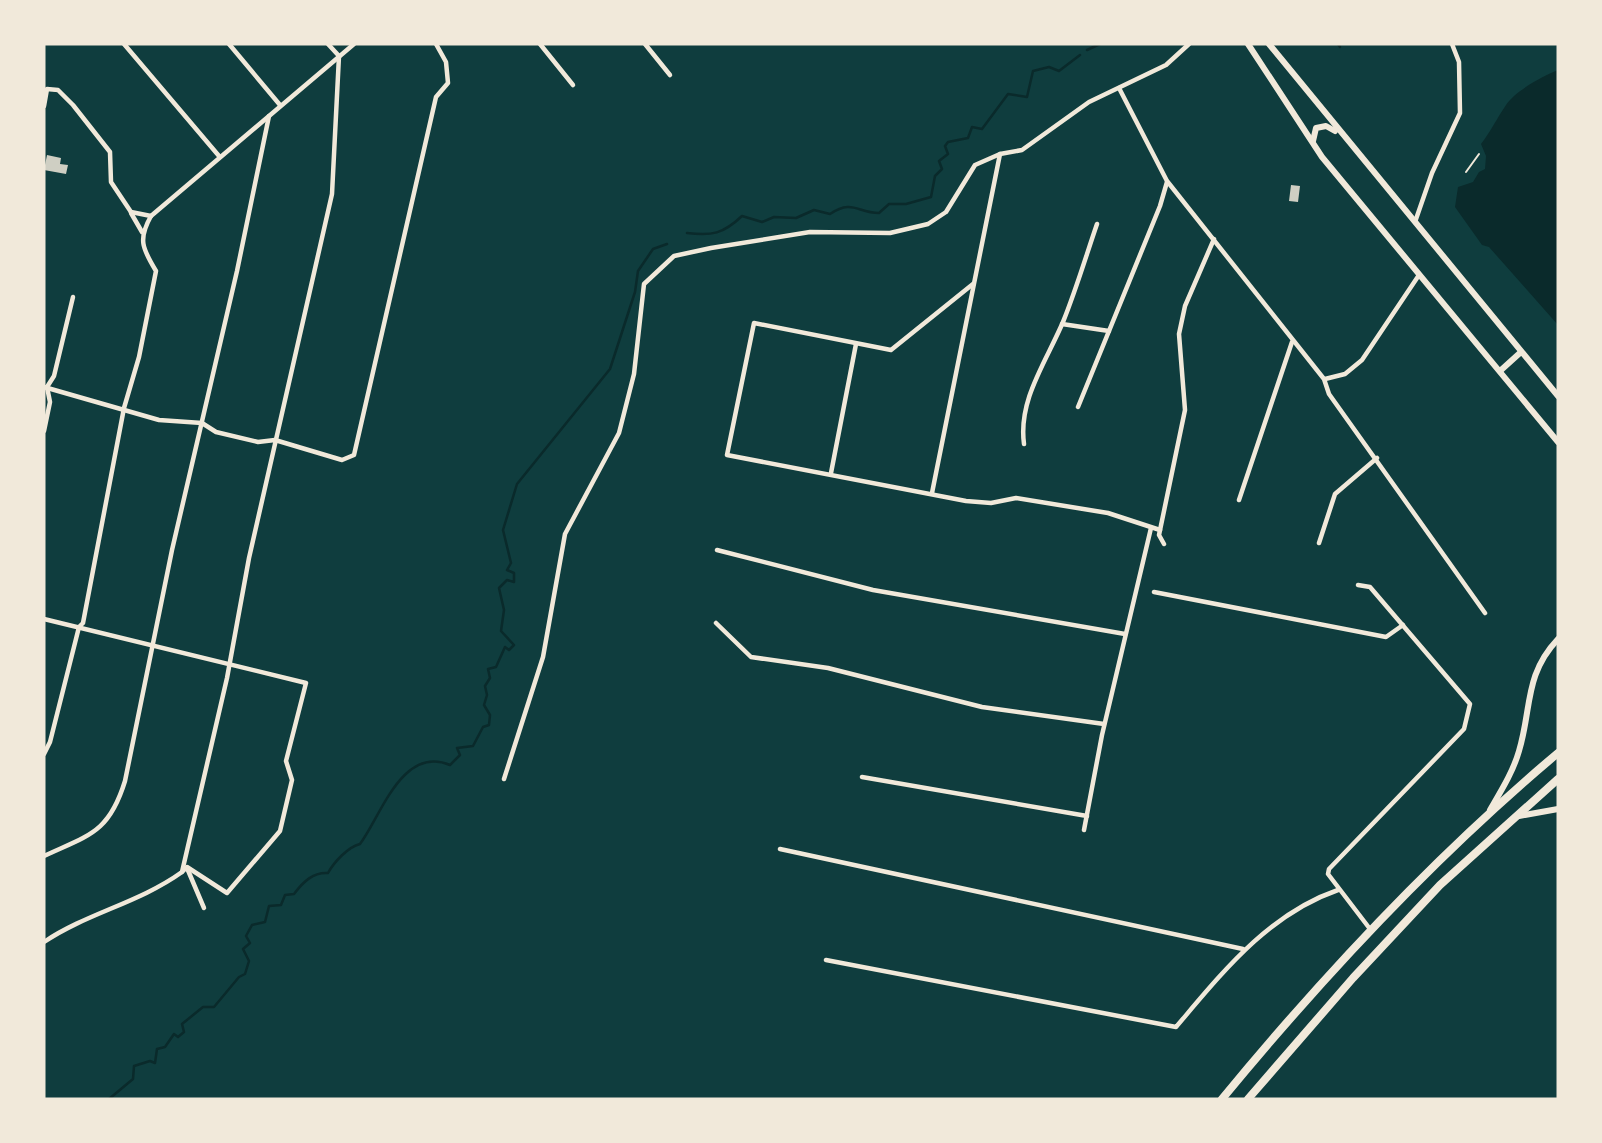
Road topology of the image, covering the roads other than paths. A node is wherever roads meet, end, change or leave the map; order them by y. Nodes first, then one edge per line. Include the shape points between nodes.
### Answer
1 (124, 44) edge
2 (229, 44) edge
3 (328, 44) edge
4 (354, 44) edge
5 (436, 44) edge
6 (540, 44) edge
7 (645, 44) edge
8 (1189, 44) edge
9 (1248, 44) edge
10 (1269, 44) edge
11 (1451, 44) edge
12 (338, 56) junction
13 (670, 75) dead end
14 (573, 85) dead end
15 (1119, 88) junction
16 (280, 105) junction
17 (44, 106) edge
18 (269, 115) junction
19 (1345, 139) junction
20 (1313, 145) junction
21 (1000, 155) junction
22 (219, 156) junction
23 (1167, 181) junction
24 (131, 212) junction
25 (151, 216) junction
26 (1415, 222) junction
27 (1097, 224) dead end
28 (142, 232) junction
29 (1215, 238) junction
30 (1420, 274) junction
31 (973, 284) junction
32 (73, 297) dead end
33 (1062, 324) junction
34 (1109, 331) junction
35 (1293, 342) junction
36 (856, 344) junction
37 (1521, 352) junction
38 (1500, 371) junction
39 (1324, 379) junction
40 (45, 387) edge
41 (1558, 396) edge
42 (1078, 407) dead end
43 (124, 408) junction
44 (202, 423) junction
45 (44, 431) edge
46 (275, 440) junction
47 (1558, 442) edge
48 (1024, 444) dead end
49 (1377, 458) junction
50 (831, 473) junction
51 (932, 493) junction
52 (1239, 500) dead end
53 (1152, 528) junction
54 (1160, 530) junction
55 (1319, 543) dead end
56 (1164, 544) dead end
57 (717, 550) dead end
58 (1358, 585) dead end
59 (1154, 592) dead end
60 (1485, 613) dead end
61 (44, 619) edge
62 (716, 623) dead end
63 (1403, 625) junction
64 (79, 627) junction
65 (1125, 634) junction
66 (1558, 639) edge
67 (153, 648) junction
68 (229, 663) junction
69 (1104, 724) junction
70 (1558, 753) edge
71 (44, 754) edge
72 (862, 776) dead end
73 (504, 779) dead end
74 (1558, 779) edge
75 (1558, 809) edge
76 (1490, 810) junction
77 (1087, 816) junction
78 (1508, 822) junction
79 (1084, 830) dead end
80 (780, 849) dead end
81 (44, 856) edge
82 (187, 867) junction
83 (181, 872) junction
84 (1338, 890) junction
85 (204, 908) dead end
86 (1370, 930) junction
87 (44, 942) edge
88 (1243, 949) junction
89 (826, 960) dead end
90 (1222, 1099) edge
91 (1248, 1099) edge

1 - 22 street
2 - 16 street
3 - 12 street
4 - 12 street
5 - 46 street via 446,62 448,83 436,97 354,455 342,460
6 - 14 street
7 - 13 street
8 - 15 street via 1166,65
9 - 20 main road
10 - 19 main road
11 - 26 street via 1459,62 1460,114
12 - 16 street
12 - 46 street via 332,194
15 - 21 street via 1089,102 1022,150
15 - 23 street
16 - 18 street
17 - 24 street via 47,89 58,90 73,106 110,152 111,182
18 - 22 street
18 - 44 street
19 - 20 main road via 1330,127 1319,127 1313,131
19 - 26 main road
20 - 30 main road
21 - 31 street
21 - 73 street via 970,169 946,212 919,227 890,233 810,232 723,245 674,256 644,284 634,374 619,433 565,534 543,657
22 - 25 street
23 - 29 street
23 - 34 street
24 - 25 street
24 - 28 street
25 - 28 street
26 - 37 main road
27 - 33 street
28 - 43 street via 145,252 156,271
29 - 35 street
29 - 54 street via 1185,306 1179,334 1185,410
30 - 38 main road
30 - 39 street via 1362,360 1345,374
31 - 36 street via 891,351
31 - 51 street
32 - 40 street via 54,376
33 - 34 street
33 - 48 street via 1041,364 1021,425
34 - 42 street
35 - 39 street
35 - 52 street
36 - 50 street
36 - 50 street via 754,323 727,455
37 - 38 main road
37 - 41 main road
38 - 47 main road
39 - 49 street via 1329,394
40 - 43 street
40 - 45 street via 50,402
43 - 44 street via 159,420
43 - 64 street via 99,554
44 - 46 street via 216,432 258,443
44 - 67 street
46 - 68 street
49 - 55 street via 1335,494
49 - 60 street
50 - 51 street
51 - 53 street via 991,503 1016,498 1108,513
53 - 54 street
53 - 65 street
54 - 56 street
57 - 65 street via 873,590
58 - 63 street via 1370,587
59 - 63 street via 1386,637
61 - 64 street
62 - 69 street via 751,657 828,668 982,707
63 - 84 street via 1470,704 1464,729 1329,869
64 - 67 street
64 - 71 street
65 - 69 street
66 - 76 main road via 1531,681 1520,749
67 - 68 street
67 - 81 street via 119,802 106,824
68 - 82 street via 306,683 286,761 292,780 280,831 227,892
68 - 83 street
69 - 77 street
70 - 76 highway
72 - 77 street
74 - 78 highway
75 - 78 main road
76 - 86 highway
77 - 79 street
78 - 91 highway via 1361,968
80 - 88 street
82 - 83 street
82 - 85 street
83 - 87 street via 157,890
84 - 86 street
84 - 88 street via 1313,898
86 - 90 highway
88 - 89 street via 1176,1027

